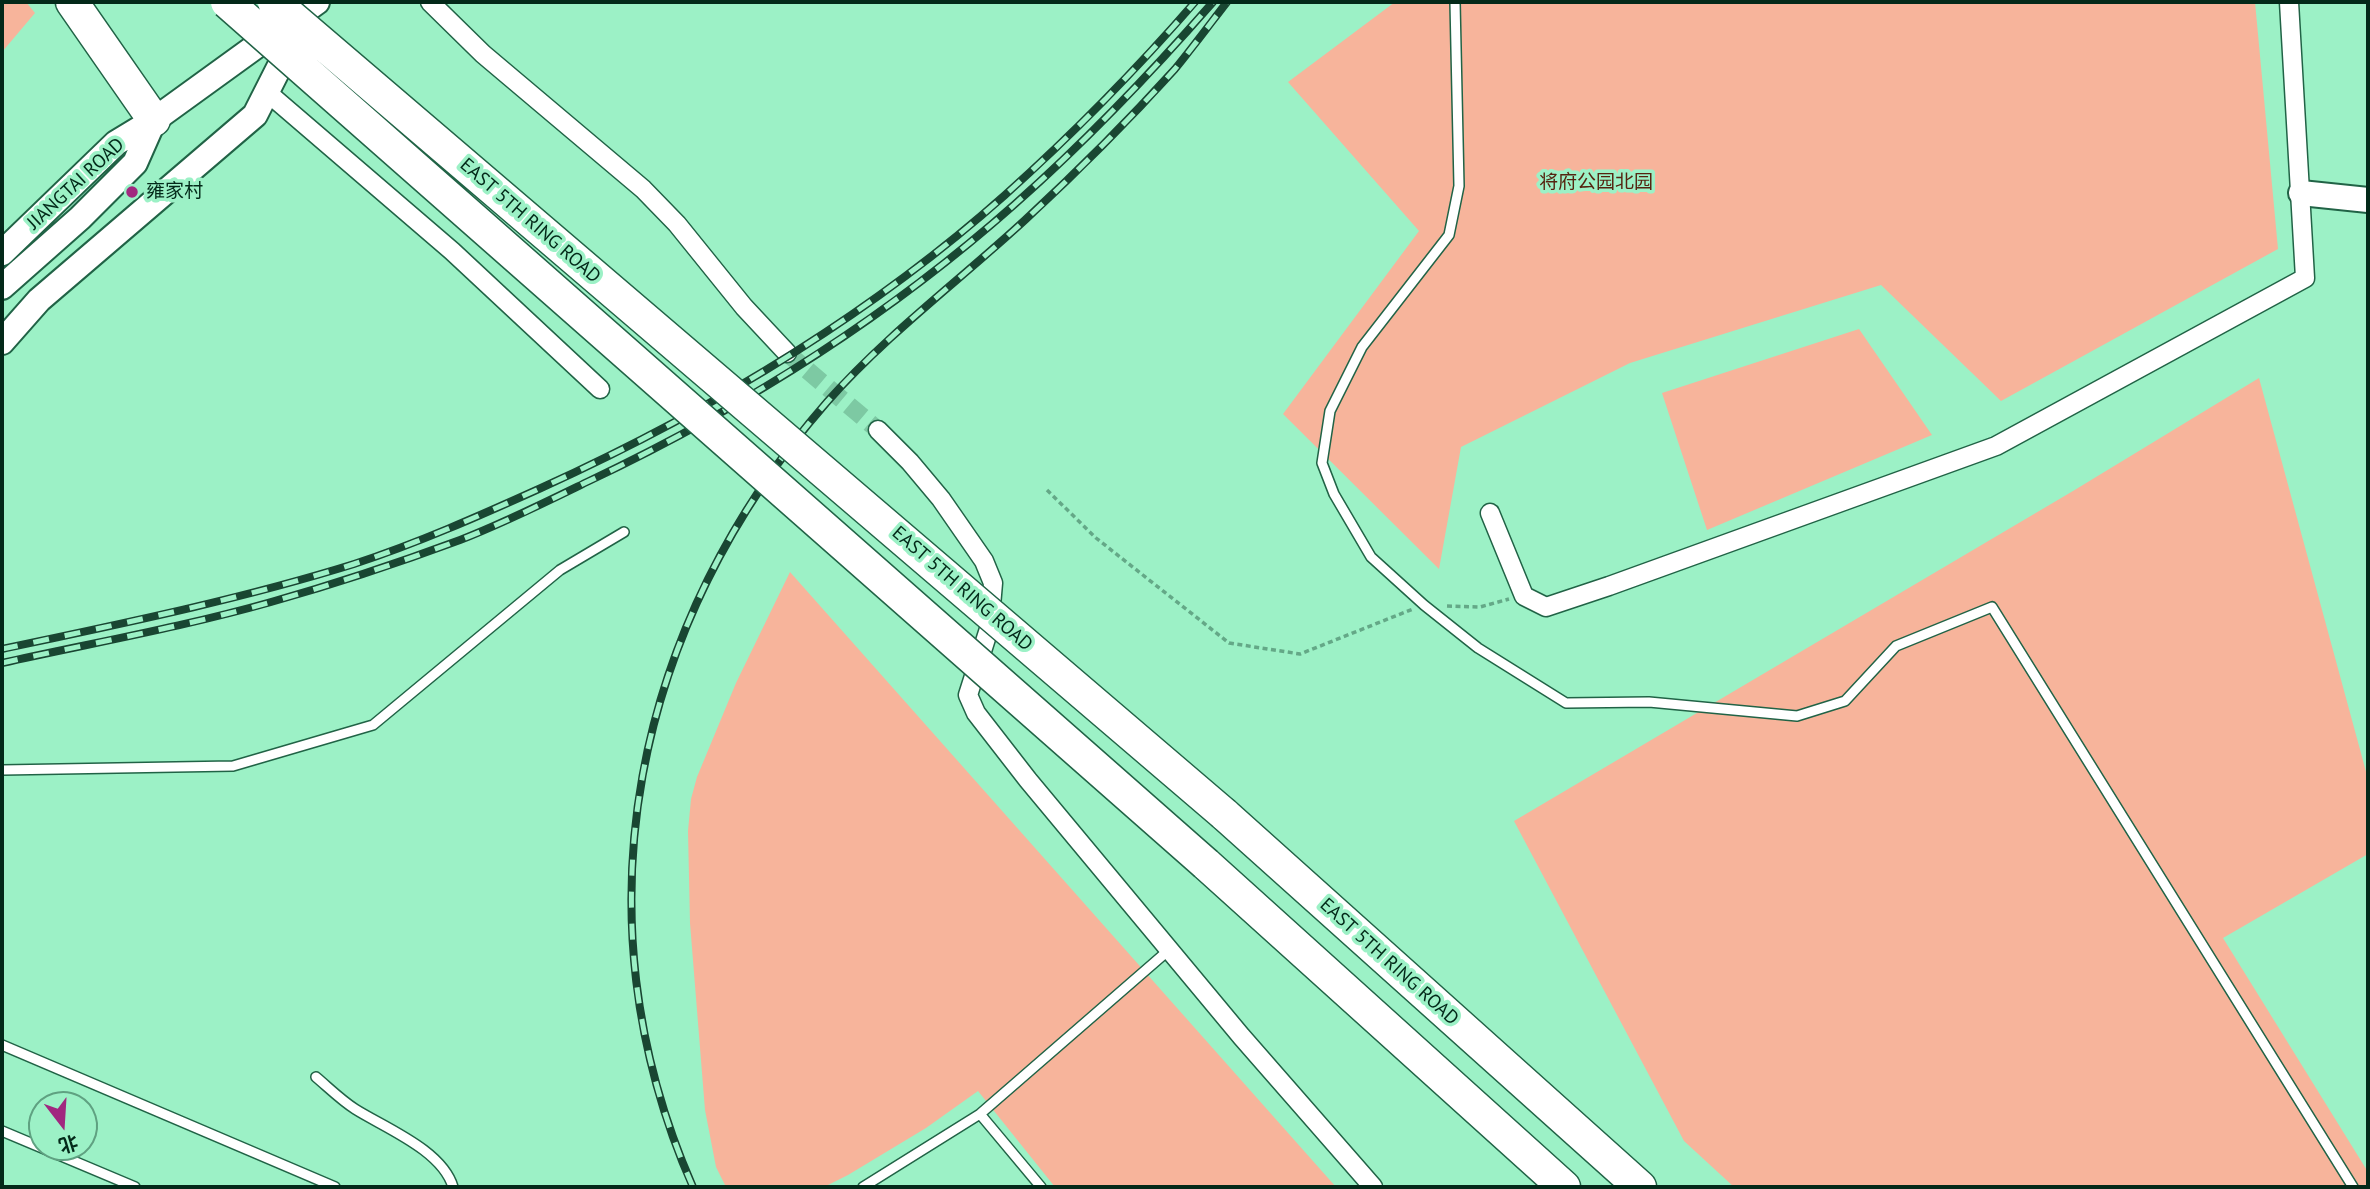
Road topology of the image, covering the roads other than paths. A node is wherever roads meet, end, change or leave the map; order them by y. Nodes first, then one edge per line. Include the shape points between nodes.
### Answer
1 (72, 2) edge
2 (227, 2) edge
3 (274, 2) edge
4 (430, 2) edge
5 (1455, 2) edge
6 (2289, 2) edge
7 (312, 6) edge
8 (268, 93) junction
9 (154, 120) junction
10 (2301, 193) junction
11 (2368, 200) edge
12 (2, 253) edge
13 (2, 287) edge
14 (2, 342) edge
15 (787, 353) tunnel mouth
16 (600, 389) dead end
17 (878, 430) tunnel mouth
18 (1490, 513) dead end
19 (624, 532) dead end
20 (2, 770) edge
21 (1170, 949) junction
22 (2, 1045) edge
23 (316, 1077) dead end
24 (980, 1114) junction
25 (2, 1131) edge
26 (135, 1187) edge
27 (335, 1187) edge
28 (453, 1187) edge
29 (863, 1187) edge
30 (1041, 1187) edge
31 (1373, 1187) edge
32 (1564, 1187) edge
33 (1640, 1187) edge
34 (2353, 1187) edge

1 - 9 highway
2 - 32 highway, EAST 5TH RING ROAD, bridge via 1206,864
3 - 33 highway, EAST 5TH RING ROAD, bridge via 1224,814
4 - 15 street via 483,54 643,189
5 - 34 lane via 1459,186 1449,235 1362,347 1330,411 1322,463 1334,494 1371,557 1478,648 1566,703 1649,702 1797,716 1846,701 1896,646 1992,607
6 - 10 street
7 - 8 main road
7 - 9 main road, JIANGTAI ROAD
8 - 14 main road via 255,115 39,300
8 - 16 street via 452,251
9 - 12 main road, JIANGTAI ROAD via 116,143
9 - 13 main road, JIANGTAI ROAD via 135,163
10 - 11 main road
10 - 18 street via 2305,278 1996,446 1546,607 1524,596
17 - 21 street via 941,499 984,561 993,583 989,629 968,695 976,713
19 - 20 lane via 560,570 373,725 233,766
21 - 24 lane
21 - 31 street
22 - 27 lane
23 - 28 lane via 353,1108 432,1157
24 - 29 lane
24 - 30 lane
25 - 26 lane

